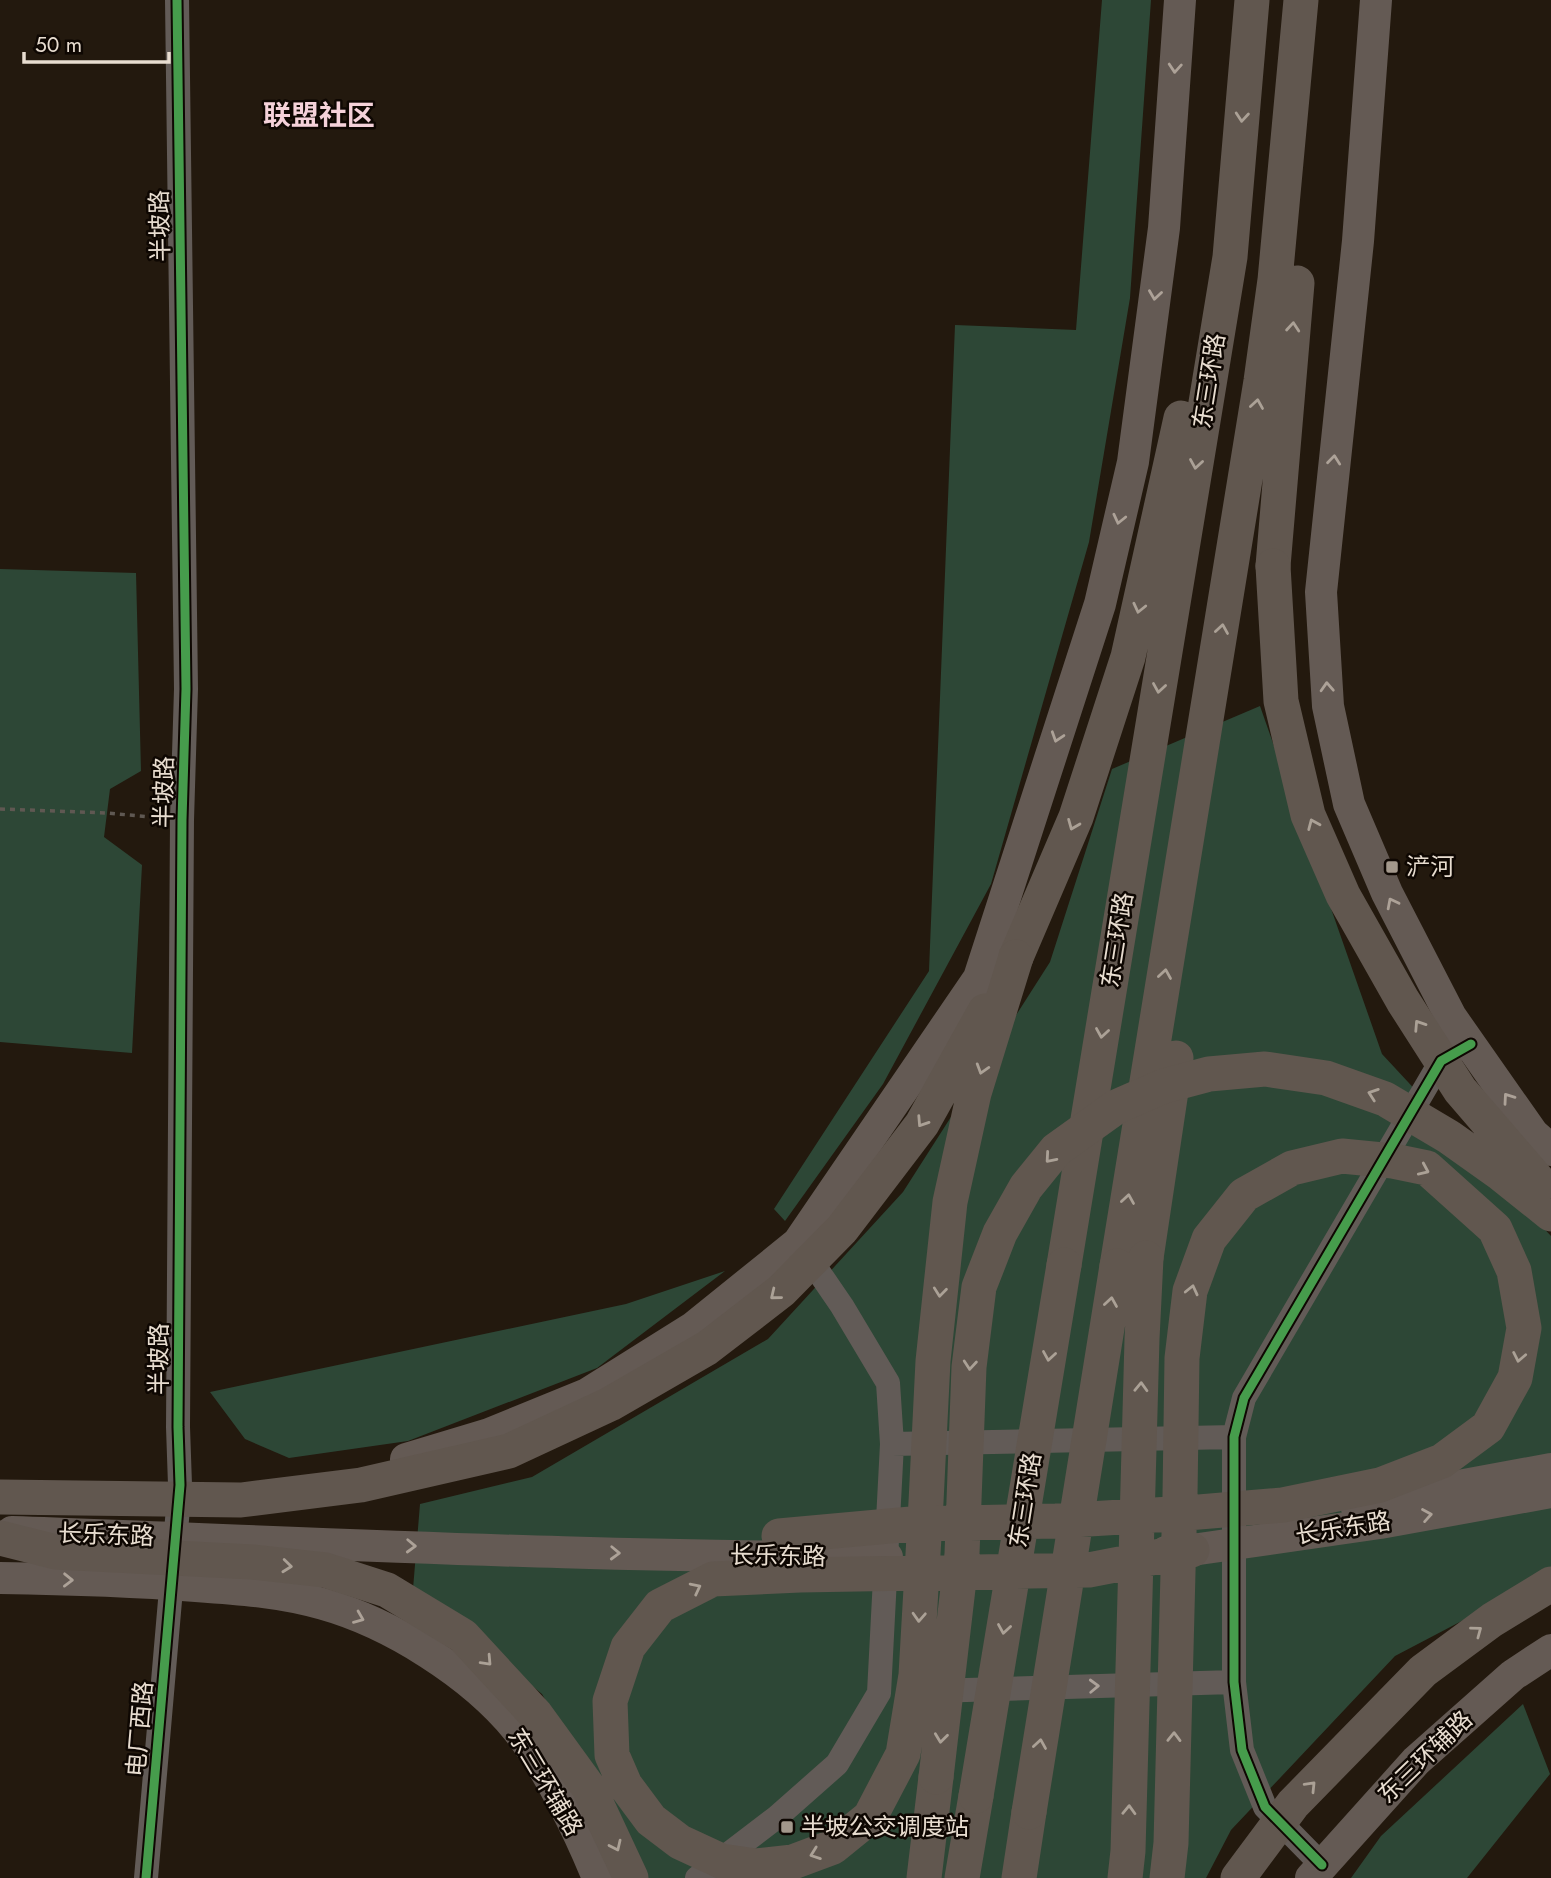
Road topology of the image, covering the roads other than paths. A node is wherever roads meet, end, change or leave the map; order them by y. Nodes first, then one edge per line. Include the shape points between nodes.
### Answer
1 (177, 0) edge
2 (1180, 0) edge
3 (1252, 0) edge
4 (1301, 0) edge
5 (1323, 0) edge
6 (1376, 0) edge
7 (1230, 257) junction
8 (1016, 957) junction
9 (1471, 1044) junction
10 (1551, 1150) edge
11 (1551, 1194) edge
12 (1551, 1214) edge
13 (798, 1243) junction
14 (1132, 1262) junction
15 (1234, 1437) junction
16 (892, 1444) junction
17 (1551, 1469) edge
18 (0, 1481) edge
19 (180, 1485) junction
20 (1551, 1492) edge
21 (0, 1497) edge
22 (0, 1512) edge
23 (0, 1532) edge
24 (779, 1536) junction
25 (0, 1538) edge
26 (1192, 1550) junction
27 (0, 1578) edge
28 (172, 1584) junction
29 (1551, 1584) edge
30 (1551, 1650) edge
31 (1234, 1682) junction
32 (879, 1693) junction
33 (1317, 1871) edge
34 (146, 1878) edge
35 (598, 1878) edge
36 (631, 1878) edge
37 (697, 1878) edge
38 (923, 1878) edge
39 (962, 1878) edge
40 (1018, 1878) edge
41 (1125, 1878) edge
42 (1167, 1878) edge
43 (1238, 1878) edge

1 - 19 street, 半坡路 via 186,689 181,820
2 -> 13 main road via 1162,242 1133,462 1100,604 979,978
3 -> 7 highway, 东三环路
14 -> 4 highway, 东三环路 via 1208,850 1220,747 1214,677 1275,280
11 -> 5 highway, bridge via 1460,1090 1343,895 1308,815 1281,701 1273,566
9 -> 6 main road via 1451,1017 1387,892 1349,804 1328,706 1321,592 1358,241
7 -> 8 highway via 1194,359 1128,657 1076,817
7 -> 39 highway, 东三环路, bridge
8 -> 21 highway, bridge via 922,1124 842,1229 781,1291 706,1348 610,1404 509,1451 362,1485 241,1500
8 -> 26 highway, bridge via 974,1093 950,1202 933,1361 926,1502 922,1555 922,1569 921,1582 918,1635 916,1662 916,1675 903,1754 870,1816 833,1847 793,1862 756,1866 721,1861 680,1842 652,1820 625,1785 612,1755 610,1701 628,1647 660,1606 713,1579 800,1575 827,1575 896,1573 910,1573 924,1573 1089,1570
10 -> 9 main road via 1533,1134
9 - 15 street via 1441,1061 1244,1398
12 -> 38 highway, bridge via 1449,1137 1385,1098 1326,1078 1265,1069 1209,1074 1164,1086 1116,1107 1056,1150 1026,1187 1000,1233 979,1287 969,1367 962,1554
13 - 16 street via 888,1382
13 - 19 main road via 682,1335 587,1394 510,1426 339,1475 254,1485
40 -> 14 highway, bridge
41 -> 14 highway, bridge via 1142,1339
15 - 16 street
15 - 31 street
16 - 32 street
17 - 24 main road, 长乐东路, bridge via 1294,1515 1220,1523 1096,1532
18 - 19 main road
19 - 28 street, 半坡路
26 -> 20 main road, 长乐东路, bridge
22 - 24 main road, 长乐东路
23 -> 26 main road, 长乐东路, bridge via 767,1557 1096,1556
42 -> 24 highway, bridge via 1171,1843 1177,1579 1178,1565 1178,1551 1179,1523 1179,1509 1180,1495 1182,1358 1190,1291 1209,1239 1244,1195 1292,1168 1342,1156 1427,1168 1462,1198 1495,1228 1514,1271 1524,1328 1515,1378 1488,1427 1442,1461 1380,1485 1283,1505 1187,1513 1174,1514 1147,1516 1056,1521 911,1524
25 -> 36 highway, bridge via 56,1552 324,1570 387,1590 463,1636 536,1715 589,1788
27 -> 28 main road, 东三环辅路
28 - 34 street, 电厂西路
28 -> 35 main road, 东三环辅路 via 251,1590 323,1604 424,1649 480,1692 517,1730 557,1795
43 -> 29 highway, bridge via 1293,1804 1423,1671
30 - 33 main road, 东三环辅路 via 1513,1675 1416,1761
32 -> 31 street
31 - 33 street via 1242,1750 1265,1807
32 - 37 street via 837,1764

